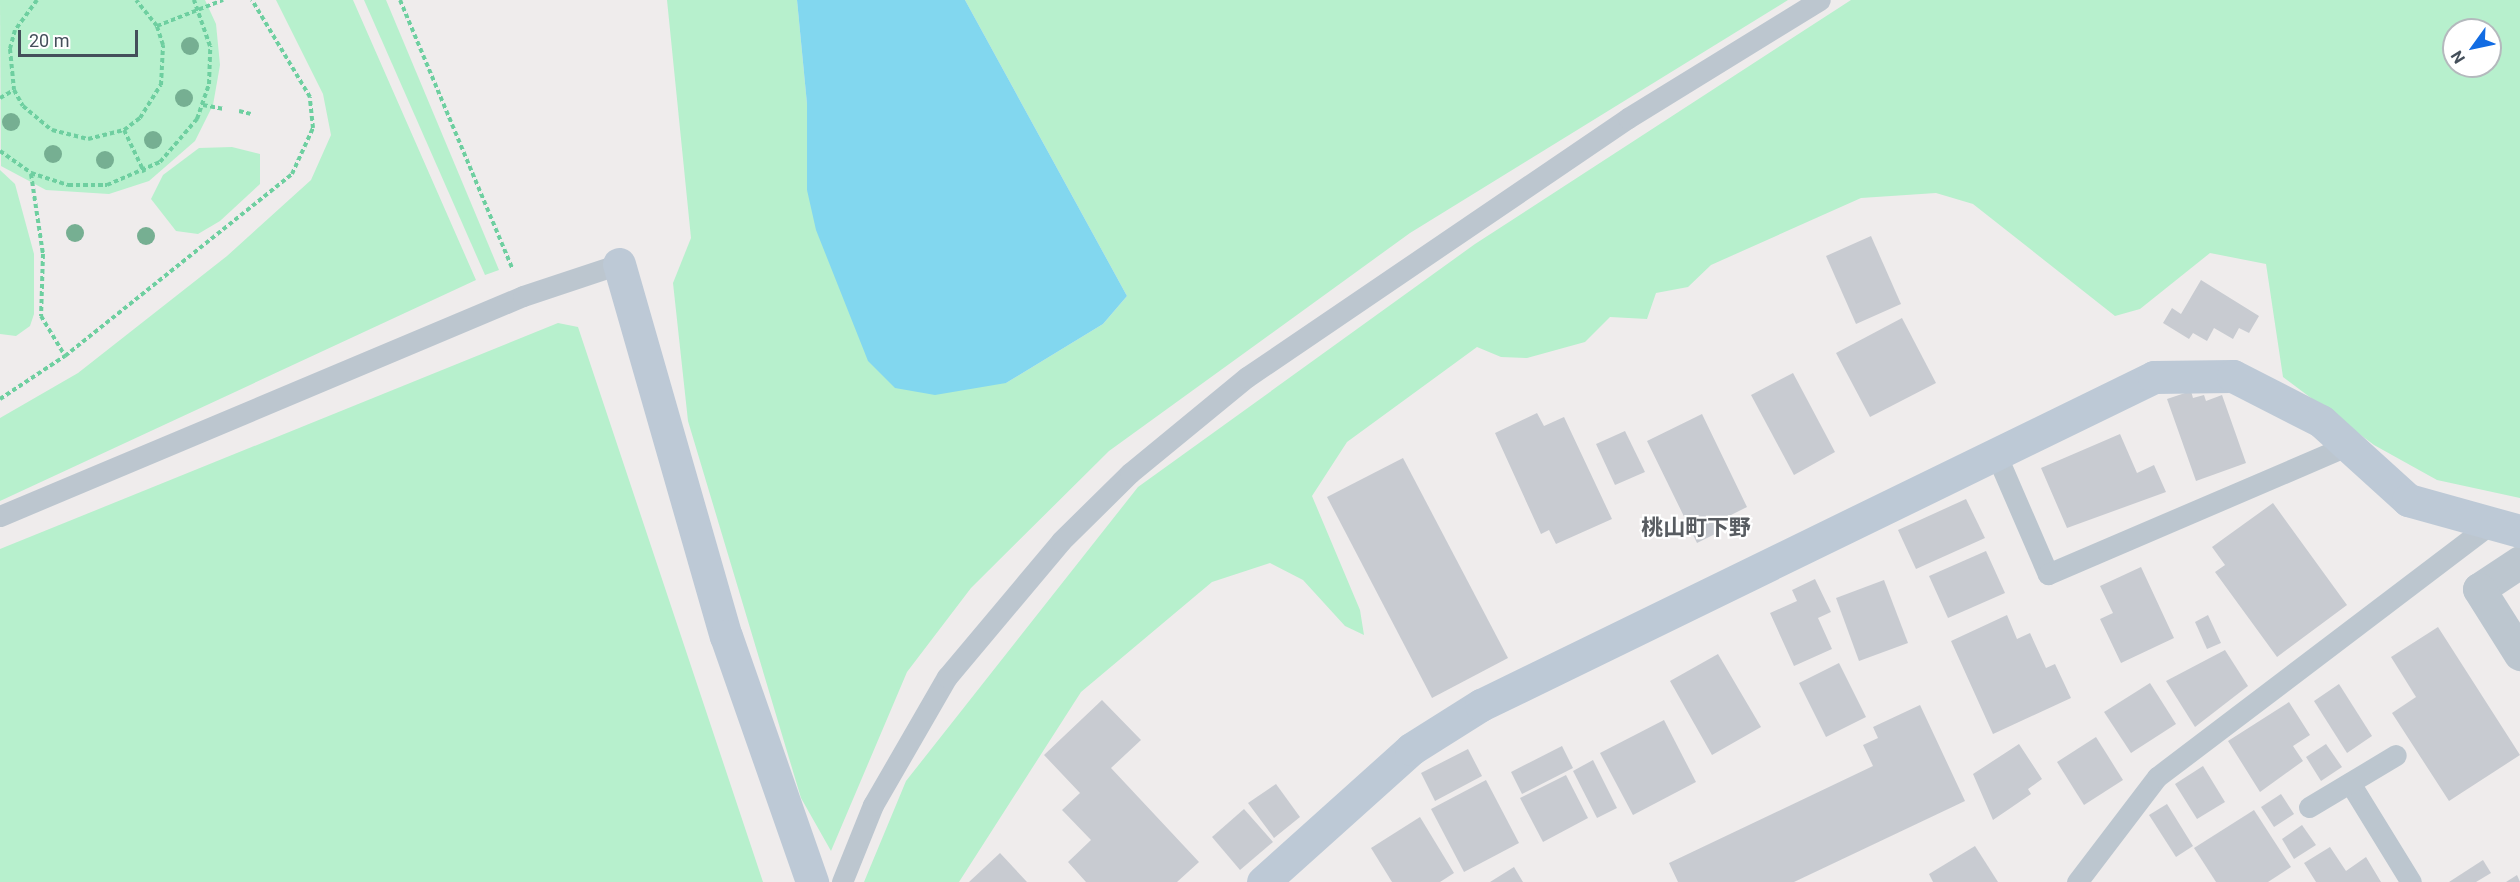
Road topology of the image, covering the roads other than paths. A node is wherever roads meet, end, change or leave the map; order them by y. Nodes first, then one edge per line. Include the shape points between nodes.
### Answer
1 (1820, 0) edge
2 (619, 264) joint
3 (2349, 445) junction
4 (1996, 454) junction
5 (0, 516) edge
6 (2506, 527) edge
7 (2520, 562) edge
8 (2520, 654) edge
9 (2396, 755) dead end
10 (2350, 783) junction
11 (2309, 807) dead end
12 (812, 882) edge
13 (842, 882) edge
14 (1263, 882) edge
15 (2077, 882) edge
16 (2411, 882) edge

1 - 13 lane via 1628,118 1276,357 1130,473 1061,541 947,677 873,804
2 - 5 lane via 523,296
2 - 12 street via 726,636
3 - 4 street via 2321,421 2233,376 2154,377
3 - 4 lane via 2048,574
3 - 6 street via 2408,500
4 - 14 street via 1481,705 1411,749
6 - 15 lane via 2157,777
7 - 8 street via 2480,589
9 - 10 lane
10 - 11 lane
10 - 16 lane

